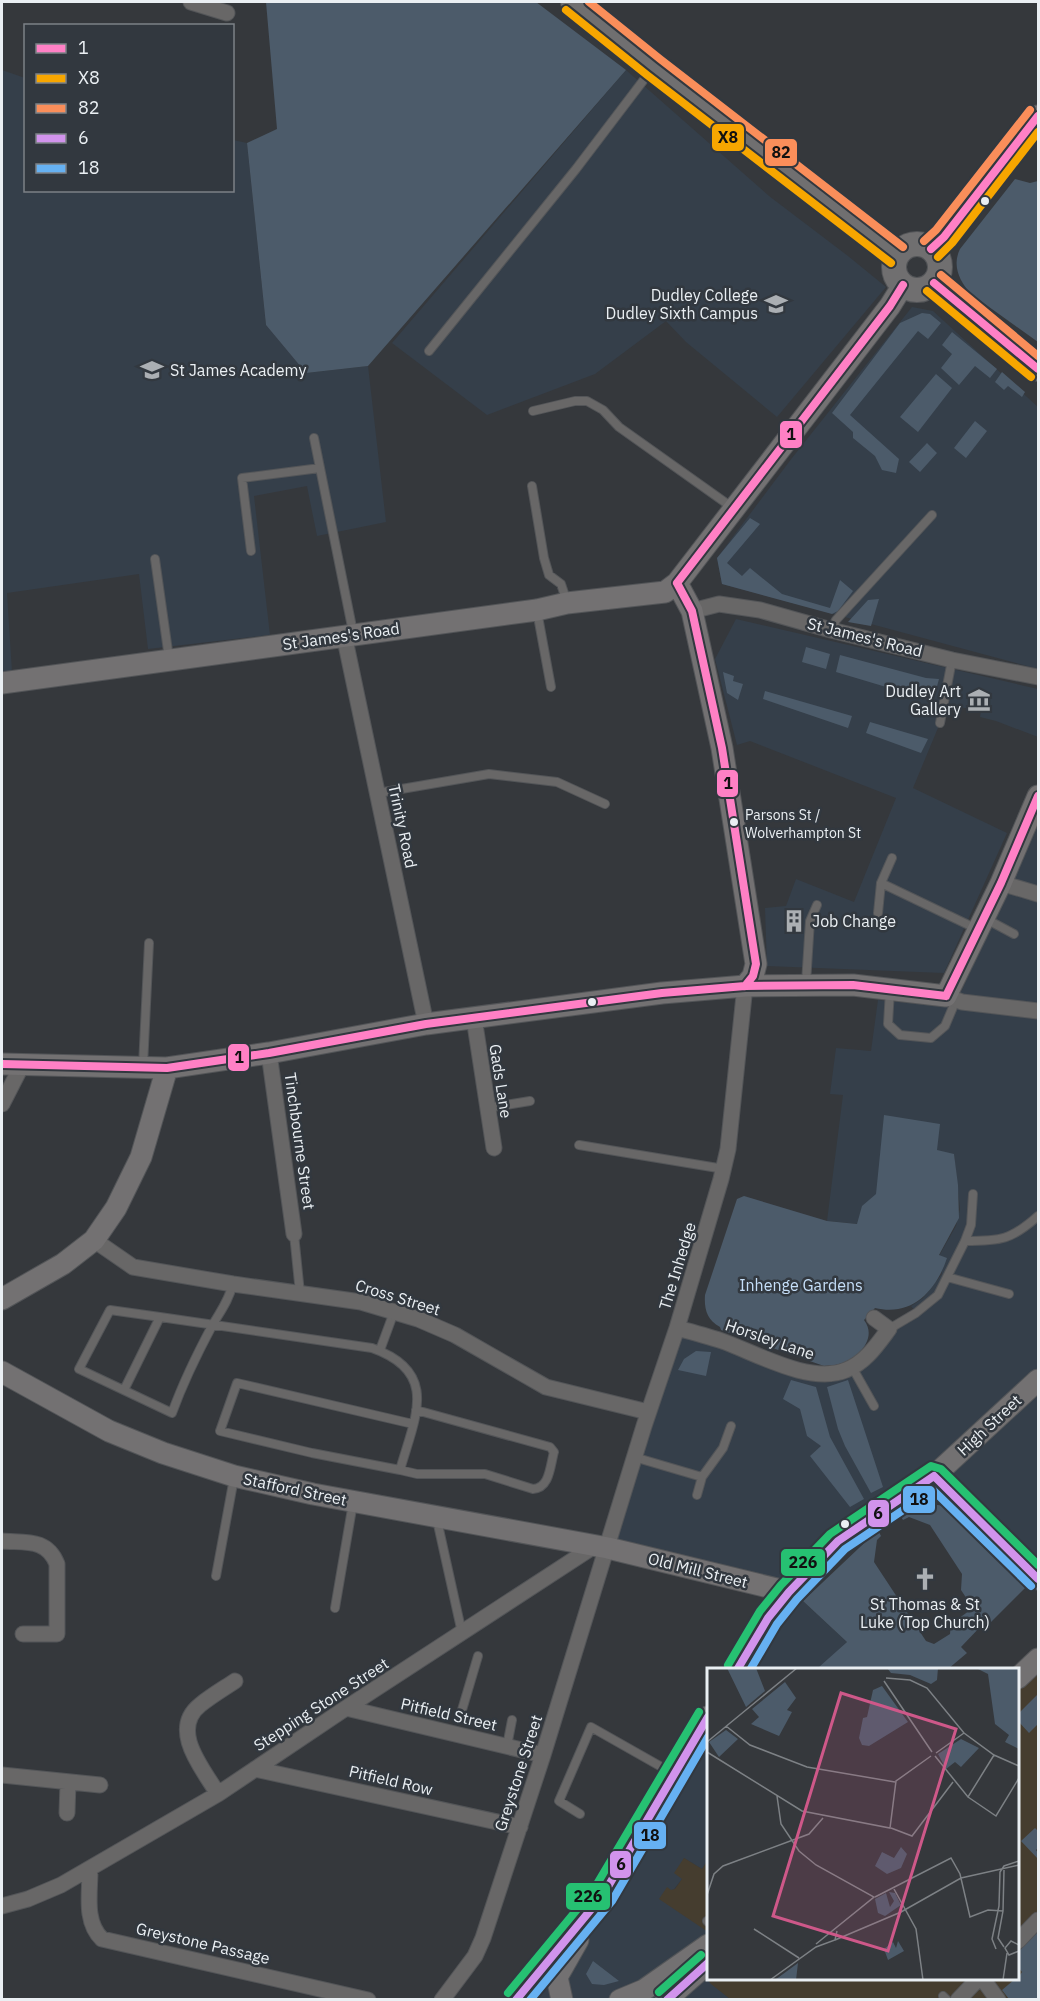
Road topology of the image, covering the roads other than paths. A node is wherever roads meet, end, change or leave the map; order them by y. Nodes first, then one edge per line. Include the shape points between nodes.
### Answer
1 (191, 2) edge
2 (573, 2) edge
3 (227, 13) dead end
4 (653, 67) junction
5 (1038, 116) edge
6 (932, 249) junction
7 (897, 255) junction
8 (934, 283) junction
9 (903, 285) junction
10 (429, 351) dead end
11 (1038, 369) edge
12 (533, 411) dead end
13 (314, 438) dead end
14 (320, 468) junction
15 (532, 486) dead end
16 (734, 509) junction
17 (932, 515) dead end
18 (251, 551) dead end
19 (155, 559) dead end
20 (677, 583) junction
21 (567, 603) junction
22 (537, 610) junction
23 (692, 611) junction
24 (831, 630) junction
25 (349, 634) junction
26 (169, 660) junction
27 (952, 660) junction
28 (1038, 678) edge
29 (2, 683) edge
30 (551, 687) dead end
31 (940, 723) dead end
32 (378, 793) junction
33 (1038, 796) edge
34 (605, 804) dead end
35 (891, 858) dead end
36 (1001, 883) junction
37 (881, 884) junction
38 (1038, 894) edge
39 (817, 905) dead end
40 (878, 913) dead end
41 (982, 924) junction
42 (1014, 934) dead end
43 (149, 942) dead end
44 (745, 986) junction
45 (806, 986) junction
46 (890, 990) junction
47 (951, 998) junction
48 (1038, 1011) edge
49 (474, 1018) junction
50 (426, 1024) junction
51 (269, 1053) junction
52 (12, 1064) edge
53 (143, 1067) junction
54 (167, 1068) junction
55 (530, 1101) dead end
56 (2, 1104) edge
57 (487, 1108) junction
58 (579, 1144) dead end
59 (494, 1148) dead end
60 (724, 1169) junction
61 (973, 1194) dead end
62 (1038, 1216) edge
63 (294, 1234) joint
64 (94, 1240) junction
65 (965, 1241) junction
66 (947, 1277) junction
67 (233, 1284) junction
68 (300, 1293) junction
69 (1009, 1294) dead end
70 (2, 1299) edge
71 (394, 1312) junction
72 (160, 1317) junction
73 (874, 1318) dead end
74 (212, 1326) junction
75 (677, 1328) junction
76 (889, 1329) junction
77 (380, 1350) junction
78 (852, 1367) junction
79 (2, 1372) edge
80 (1038, 1380) edge
81 (124, 1390) junction
82 (874, 1406) dead end
83 (416, 1410) junction
84 (648, 1412) junction
85 (413, 1424) junction
86 (731, 1426) dead end
87 (634, 1457) junction
88 (400, 1470) junction
89 (234, 1476) junction
90 (934, 1476) junction
91 (702, 1477) junction
92 (697, 1495) dead end
93 (353, 1501) junction
94 (436, 1516) junction
95 (2, 1541) edge
96 (602, 1546) junction
97 (216, 1576) dead end
98 (1038, 1579) edge
99 (789, 1592) junction
100 (335, 1608) dead end
101 (462, 1633) junction
102 (22, 1634) dead end
103 (478, 1656) dead end
104 (1038, 1659) edge
105 (738, 1668) edge
106 (1019, 1676) edge
107 (235, 1681) dead end
108 (346, 1708) junction
109 (462, 1710) dead end
110 (707, 1719) edge
111 (512, 1720) dead end
112 (507, 1746) junction
113 (543, 1755) junction
114 (255, 1769) junction
115 (2, 1774) edge
116 (674, 1775) junction
117 (68, 1782) junction
118 (100, 1785) dead end
119 (218, 1794) junction
120 (67, 1813) dead end
121 (580, 1814) dead end
122 (519, 1827) junction
123 (90, 1870) junction
124 (603, 1895) junction
125 (2, 1906) edge
126 (1038, 1920) edge
127 (1019, 1939) edge
128 (707, 1946) edge
129 (707, 1964) edge
130 (978, 1980) edge
131 (983, 1980) edge
132 (954, 1996) edge
133 (368, 2000) edge
134 (442, 2000) edge
135 (516, 2000) edge
136 (562, 2000) edge
137 (620, 2000) edge
138 (666, 2000) edge
139 (998, 2000) edge

1 - 3 street
2 - 4 main road
4 - 7 main road
4 - 10 lane
5 - 6 main road
6 - 7 main road via 910,245
6 - 8 main road via 940,261
7 - 9 main road via 894,270
8 - 9 main road via 921,289
8 - 11 main road
9 - 16 main road
12 - 16 lane via 587,401
13 - 14 lane
14 - 18 lane via 242,478
14 - 25 lane
15 - 21 lane via 549,575 561,584
16 - 20 main road
17 - 24 lane
19 - 26 lane
20 - 21 main road, St James's Road via 665,592
20 - 23 main road
21 - 22 main road, St James's Road
22 - 25 main road, St James's Road
22 - 30 lane
23 - 24 street, St James's Road via 733,604
23 - 44 main road via 723,754 756,964
24 - 27 street, St James's Road
25 - 26 main road, St James's Road
25 - 32 street, Trinity Road
26 - 29 main road, St James's Road
27 - 28 street, St James's Road
27 - 31 lane
32 - 34 lane via 489,774 557,782
32 - 50 street, Trinity Road
33 - 36 main road
35 - 37 lane
36 - 38 street
36 - 41 main road
37 - 40 lane
37 - 41 lane
39 - 45 lane via 810,921
41 - 42 lane
41 - 47 main road
43 - 53 lane
44 - 45 main road
44 - 49 main road
44 - 60 street, The Inhedge
45 - 46 main road via 853,985
46 - 47 main road
46 - 47 lane via 888,1024 900,1035 931,1038 945,1026
47 - 48 street
49 - 50 main road
49 - 57 street, Gads Lane
50 - 51 main road
51 - 54 main road
51 - 63 street, Tinchbourne Street
52 - 53 main road
52 - 56 street
53 - 54 main road
54 - 64 main road via 141,1157 116,1208
55 - 57 lane
57 - 59 street, Gads Lane
58 - 60 lane
60 - 75 street, The Inhedge
61 - 65 lane via 971,1225
62 - 65 lane via 1019,1233 996,1241
63 - 68 lane
64 - 67 street, Cross Street via 133,1267
64 - 70 main road
65 - 66 lane
66 - 69 lane
66 - 76 lane via 938,1295
67 - 68 street, Cross Street
67 - 74 lane via 229,1300
68 - 71 street, Cross Street via 361,1302
71 - 77 lane
71 - 84 street, Cross Street via 455,1335 546,1387
72 - 74 lane
72 - 81 lane
72 - 81 lane via 111,1310 79,1369
73 - 76 street
74 - 77 lane
74 - 81 lane via 172,1413
75 - 78 street, Horsley Lane via 817,1374
75 - 84 street, The Inhedge
76 - 78 street, Horsley Lane via 871,1352
77 - 83 lane via 406,1368 414,1379 418,1391
78 - 82 lane
79 - 89 main road, Stafford Street via 109,1431 163,1454
80 - 90 main road, High Street
83 - 85 lane
83 - 88 lane via 549,1447 554,1452 541,1489 485,1474 417,1474
84 - 87 street, The Inhedge
85 - 88 lane
85 - 88 lane via 237,1383 220,1431
86 - 91 lane via 723,1449
87 - 91 lane
87 - 96 street, The Inhedge
89 - 93 main road, Stafford Street
89 - 97 lane
90 - 98 main road
90 - 99 main road, High Street via 838,1541
91 - 92 lane
93 - 94 main road, Stafford Street
93 - 100 lane
94 - 96 main road, Stafford Street
94 - 101 lane
95 - 102 street via 38,1543 54,1555 57,1564 57,1634
96 - 99 main road, Old Mill Street
96 - 101 street, Stepping Stone Street
96 - 113 street, Greystone Street
99 - 105 main road, High Street via 768,1618
101 - 108 street, Stepping Stone Street
103 - 109 lane
104 - 106 main road
107 - 119 street via 198,1706 186,1735
108 - 112 street, Pitfield Street
108 - 114 street, Stepping Stone Street
110 - 116 main road
111 - 112 lane
112 - 113 street, Pitfield Street
113 - 122 street, Greystone Street
114 - 119 street, Stepping Stone Street
114 - 122 street, Pitfield Row
115 - 117 street
116 - 121 lane via 591,1727 559,1801
116 - 124 main road
117 - 118 street
117 - 120 street
119 - 123 street, Stepping Stone Street
122 - 134 street, Greystone Street via 475,1956
123 - 125 street, Stepping Stone Street via 28,1899
123 - 133 street, Greystone Passage via 90,1918 94,1932 102,1939
124 - 135 main road
124 - 136 main road via 557,1977
126 - 127 street
128 - 137 main road via 644,1990
129 - 138 main road
130 - 132 street
131 - 139 street

